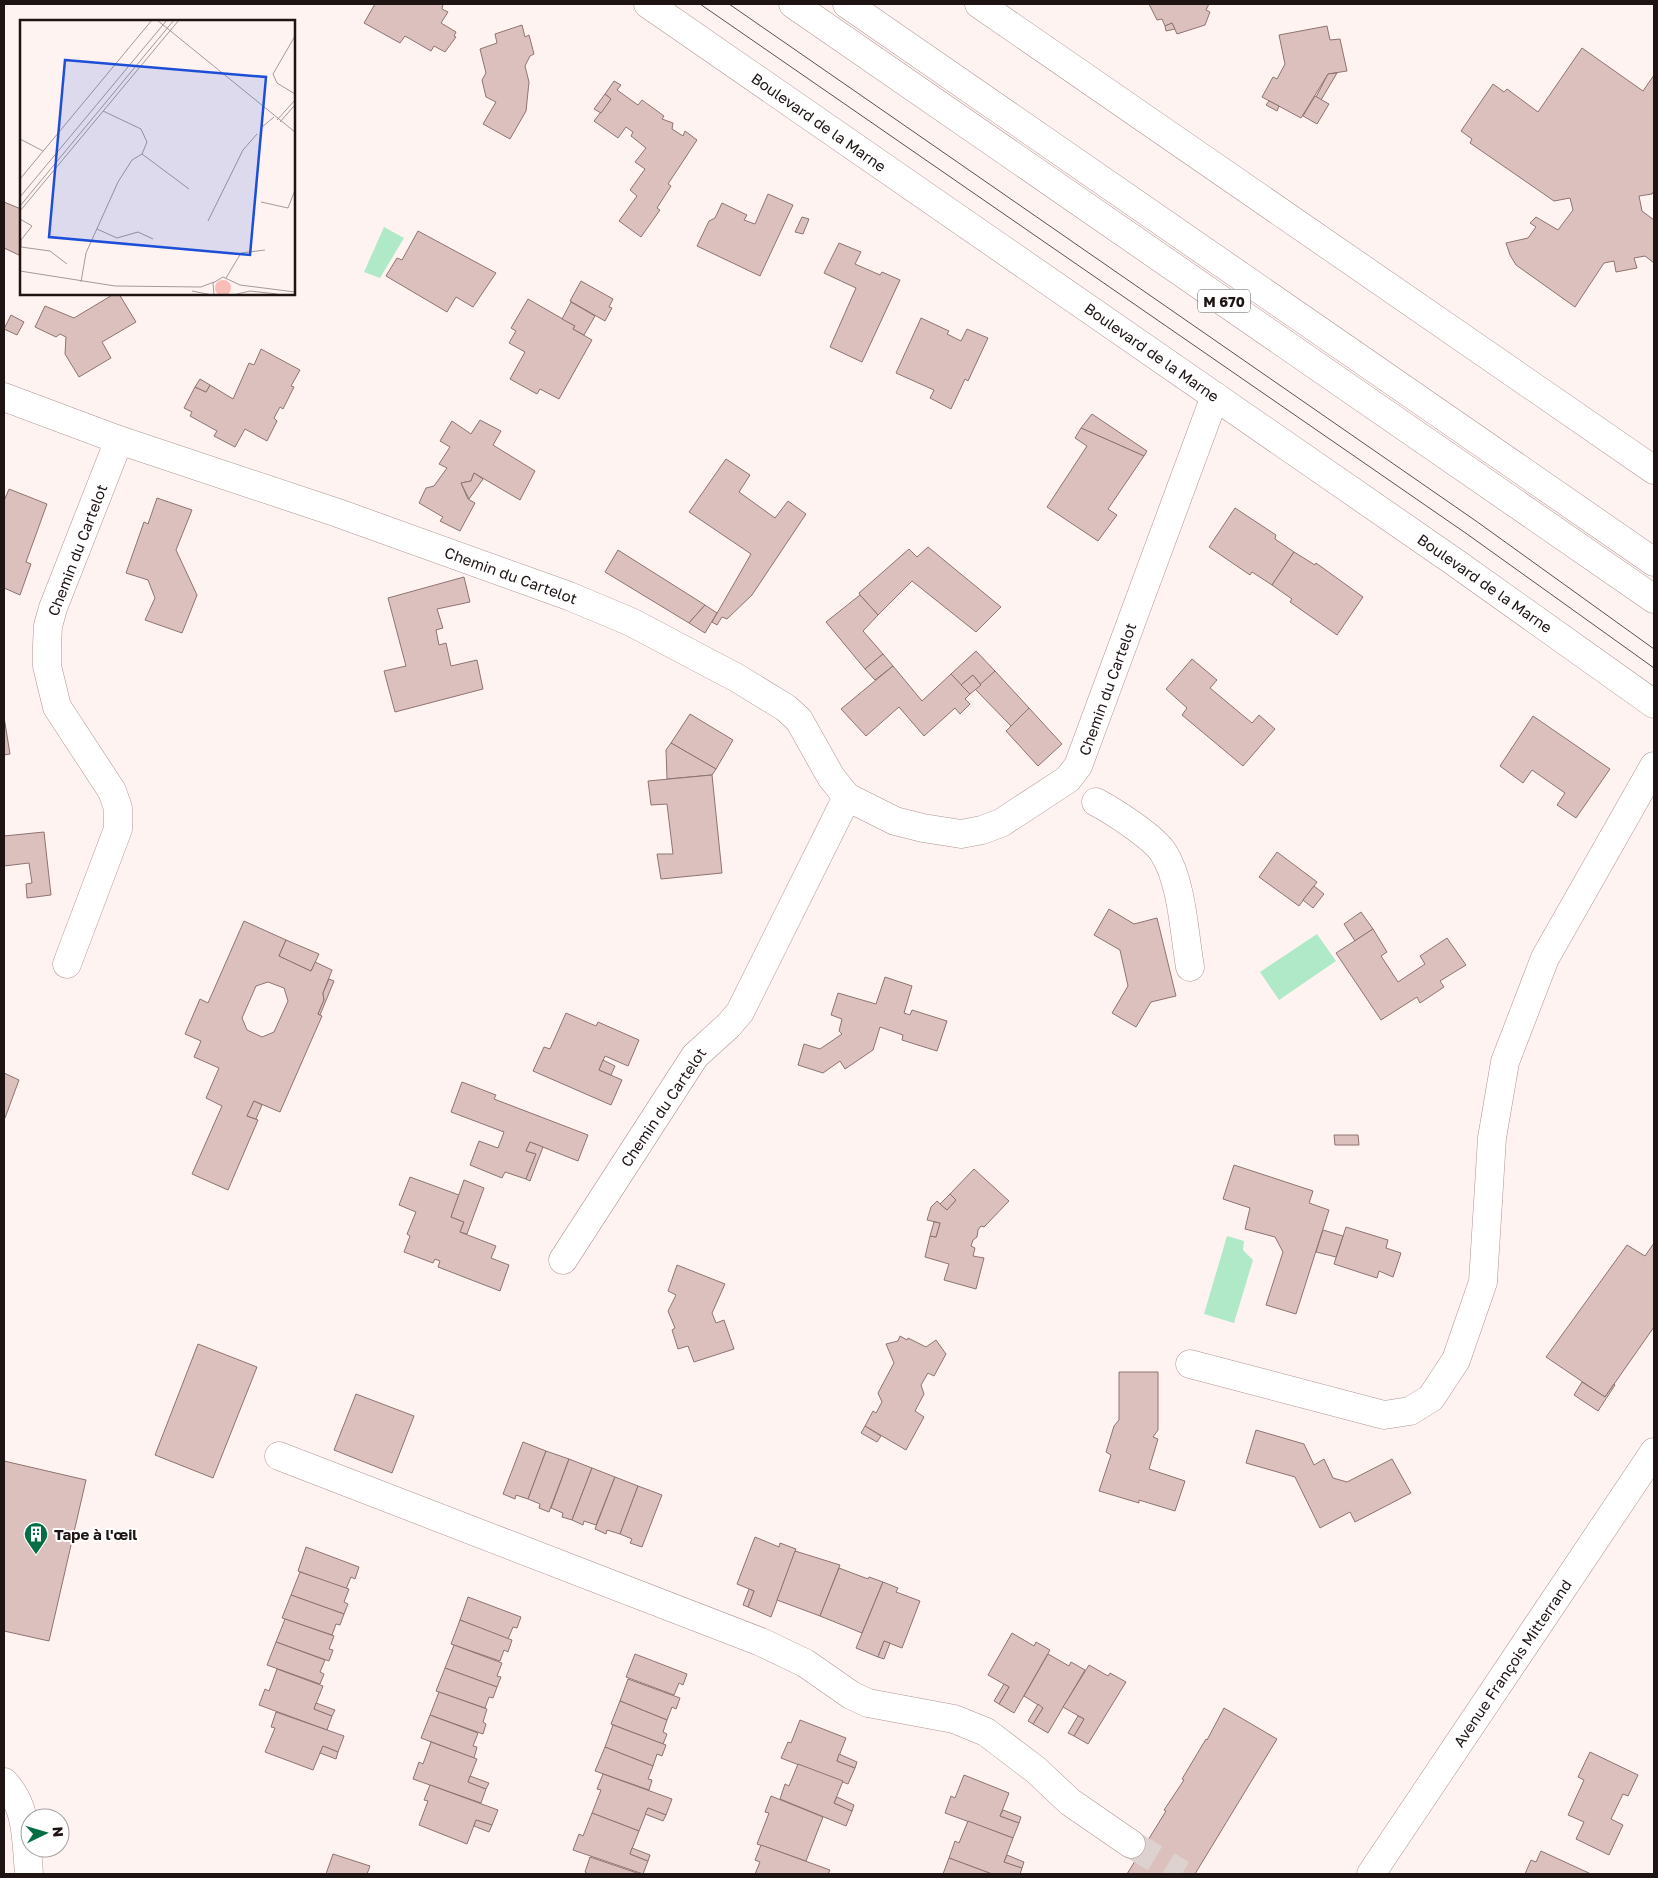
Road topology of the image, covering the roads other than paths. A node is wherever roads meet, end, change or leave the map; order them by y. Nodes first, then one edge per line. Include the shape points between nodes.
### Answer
1 (648, 4) edge
2 (793, 4) edge
3 (847, 4) edge
4 (979, 4) edge
5 (1215, 396) junction
6 (4, 397) edge
7 (119, 440) junction
8 (1654, 470) edge
9 (1654, 562) edge
10 (1654, 599) edge
11 (1654, 704) edge
12 (1654, 766) edge
13 (847, 797) junction
14 (1096, 802) dead end
15 (67, 964) dead end
16 (1190, 967) dead end
17 (563, 1260) dead end
18 (1190, 1364) dead end
19 (1654, 1452) edge
20 (279, 1456) dead end
21 (4, 1782) edge
22 (1131, 1844) tunnel mouth
23 (29, 1874) edge
24 (1371, 1874) edge

1 - 5 street, Boulevard de la Marne
2 - 10 street, M 670
3 - 9 street, M 670
4 - 8 street
5 - 11 street, Boulevard de la Marne
5 - 13 street, Chemin du Cartelot via 1085,750 1068,779 1001,823 961,834 895,821
6 - 7 street, Chemin du Cartelot
7 - 13 street, Chemin du Cartelot via 347,516 569,596 631,622 786,708 799,720 831,777
7 - 15 street, Chemin du Cartelot via 48,626 47,666 57,707 112,791 119,820
12 - 18 street via 1545,958 1505,1062 1492,1138 1482,1282 1456,1360 1431,1398 1410,1411 1384,1415
13 - 17 street, Chemin du Cartelot via 740,1012 694,1056
14 - 16 street via 1117,813 1162,851 1175,877
19 - 24 street, Avenue François Mitterrand
20 - 22 street via 761,1642 805,1664 868,1703 969,1724 1003,1744 1070,1802
21 - 23 street via 14,1793 24,1820

